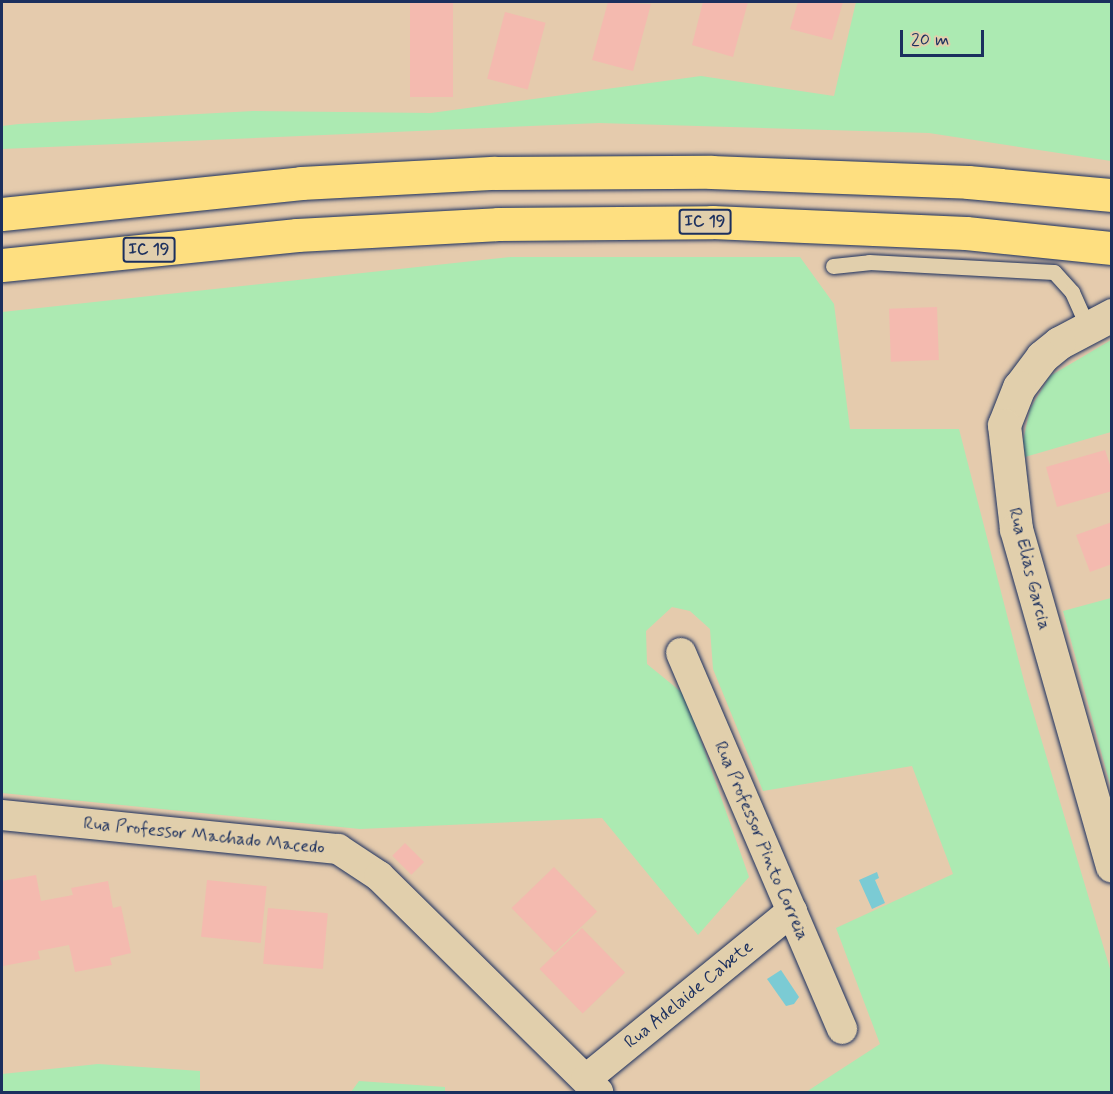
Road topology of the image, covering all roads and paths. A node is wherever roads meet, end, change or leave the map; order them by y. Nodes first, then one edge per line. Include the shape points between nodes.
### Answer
1 (1112, 195) edge
2 (2, 214) edge
3 (1112, 248) edge
4 (2, 265) edge
5 (833, 266) dead end
6 (1100, 320) edge
7 (681, 653) dead end
8 (2, 815) edge
9 (1112, 866) edge
10 (792, 911) junction
11 (842, 1029) dead end
12 (592, 1086) edge

1 - 2 highway via 968,182 734,173 495,173 301,183
3 - 4 highway, IC 19 via 966,233 723,222 522,224 297,235
5 - 6 lane via 869,262 1054,272
6 - 9 street, Rua Elias Garcia via 1042,357 1019,387 1004,425 1016,530
7 - 10 street, Rua Professor Pinto Correia
8 - 12 street, Rua Professor Machado Macedo via 338,849 379,876
10 - 11 street, Rua Professor Pinto Correia
10 - 12 street, Rua Adelaide Cabete

